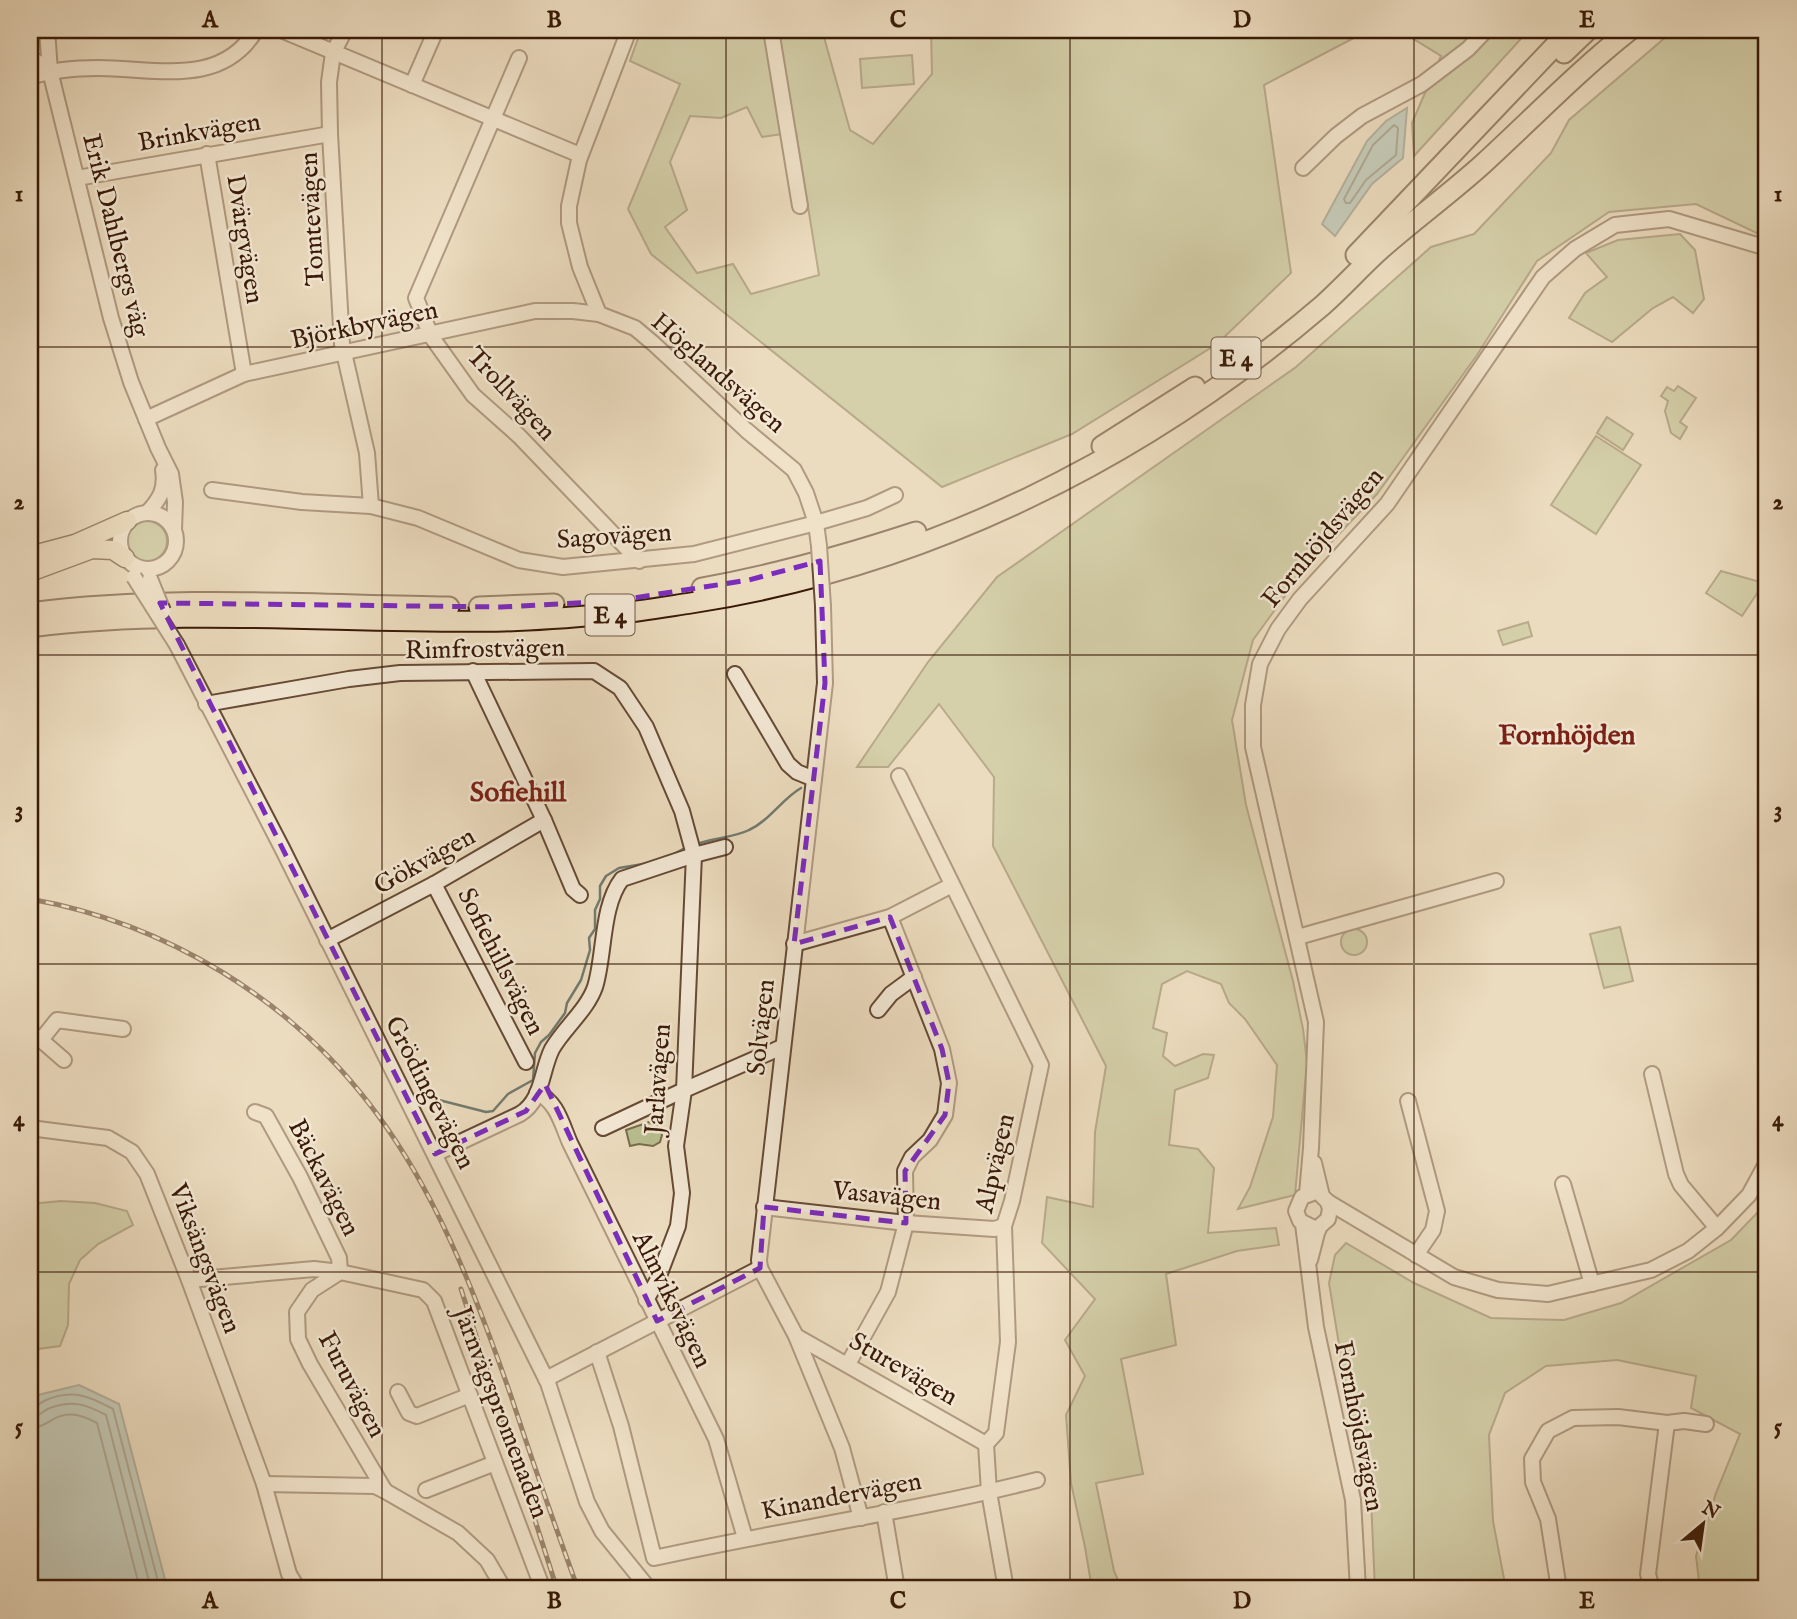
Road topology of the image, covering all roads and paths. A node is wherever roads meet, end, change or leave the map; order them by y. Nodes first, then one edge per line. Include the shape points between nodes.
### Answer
1 (47, 30) edge
2 (256, 30) edge
3 (281, 30) edge
4 (345, 30) edge
5 (436, 30) edge
6 (629, 30) edge
7 (771, 30) edge
8 (1486, 30) edge
9 (1555, 30) edge
10 (1570, 30) edge
11 (1588, 30) edge
12 (1630, 30) edge
13 (333, 53) junction
14 (30, 57) edge
15 (519, 58) dead end
16 (50, 71) junction
17 (30, 78) edge
18 (412, 85) junction
19 (493, 118) junction
20 (330, 134) junction
21 (1466, 141) junction
22 (208, 154) junction
23 (580, 155) junction
24 (1303, 169) dead end
25 (77, 178) junction
26 (800, 206) dead end
27 (1382, 248) junction
28 (1767, 248) edge
29 (599, 314) junction
30 (430, 336) junction
31 (344, 354) junction
32 (244, 374) junction
33 (146, 419) junction
34 (158, 448) junction
35 (212, 491) dead end
36 (895, 495) dead end
37 (372, 506) junction
38 (147, 513) junction
39 (128, 522) junction
40 (816, 523) junction
41 (174, 530) junction
42 (30, 556) edge
43 (127, 560) junction
44 (639, 561) junction
45 (30, 572) edge
46 (153, 574) junction
47 (30, 613) edge
48 (30, 627) edge
49 (177, 645) junction
50 (473, 671) junction
51 (734, 674) dead end
52 (206, 704) junction
53 (899, 776) dead end
54 (814, 779) junction
55 (544, 820) junction
56 (724, 847) dead end
57 (694, 855) junction
58 (1496, 881) dead end
59 (434, 884) junction
60 (952, 885) junction
61 (580, 895) dead end
62 (890, 917) junction
63 (1298, 937) junction
64 (327, 940) junction
65 (794, 944) junction
66 (914, 977) junction
67 (878, 1010) dead end
68 (122, 1029) dead end
69 (35, 1036) edge
70 (782, 1047) junction
71 (64, 1060) dead end
72 (526, 1062) dead end
73 (1652, 1074) dead end
74 (684, 1090) junction
75 (537, 1093) junction
76 (1408, 1101) dead end
77 (254, 1112) dead end
78 (30, 1128) edge
79 (603, 1128) dead end
80 (1311, 1148) junction
81 (435, 1154) junction
82 (1767, 1162) edge
83 (1563, 1184) dead end
84 (1307, 1194) junction
85 (1325, 1199) junction
86 (764, 1207) junction
87 (1324, 1222) junction
88 (906, 1223) junction
89 (1303, 1224) junction
90 (1004, 1226) junction
91 (1371, 1227) junction
92 (1717, 1228) junction
93 (1416, 1255) junction
94 (760, 1268) junction
95 (340, 1272) junction
96 (1308, 1272) junction
97 (189, 1280) junction
98 (1591, 1284) junction
99 (646, 1300) junction
100 (657, 1321) junction
101 (796, 1336) junction
102 (597, 1352) junction
103 (848, 1364) junction
104 (546, 1379) junction
105 (398, 1392) dead end
106 (470, 1395) junction
107 (1667, 1423) junction
108 (1706, 1424) dead end
109 (986, 1444) junction
110 (495, 1464) junction
111 (1037, 1480) dead end
112 (264, 1484) junction
113 (426, 1490) dead end
114 (385, 1491) junction
115 (989, 1492) junction
116 (884, 1513) junction
117 (861, 1518) junction
118 (745, 1538) junction
119 (629, 1564) junction
120 (298, 1589) edge
121 (503, 1589) edge
122 (529, 1589) edge
123 (649, 1589) edge
124 (658, 1589) edge
125 (897, 1589) edge
126 (1006, 1589) edge
127 (1357, 1589) edge
128 (1559, 1589) edge
129 (1652, 1589) edge

1 - 16 street, Erik Dahlbergs väg
2 - 16 street via 247,46 225,61 195,71
3 - 13 street
4 - 13 street
5 - 18 street
6 - 23 street
7 - 26 street
8 - 24 street via 1422,85 1362,116
9 - 21 highway
10 - 21 highway, E 4
11 - 27 highway, E 4
12 - 27 highway
13 - 18 street
13 - 20 street, Tomtevägen
14 - 16 street
15 - 19 street, Trollvägen
16 - 17 street
16 - 25 street, Erik Dahlbergs väg
18 - 19 street
19 - 23 street
19 - 30 street, Trollvägen via 415,299
20 - 22 street, Brinkvägen
20 - 31 street, Tomtevägen
21 - 47 highway, E 4 via 1315,295 1228,363 1093,451 922,530 749,580 614,601 501,607 161,603
22 - 25 street, Brinkvägen
22 - 32 street, Dvärgvägen
23 - 29 street via 569,223 580,268
25 - 33 street, Erik Dahlbergs väg via 111,317
27 - 48 highway, E 4 via 1255,359 1143,437 1013,506 852,568 737,596 617,614 505,621 167,617
28 - 63 street, Fornhöjdsvägen via 1669,219 1615,225 1575,248 1542,277 1387,503 1278,629 1260,664 1253,705 1253,747
29 - 30 street, Björkbyvägen via 535,311
29 - 40 street, Höglandsvägen via 635,328 794,470
30 - 31 street, Björkbyvägen
30 - 44 street, Trollvägen via 474,395
31 - 32 street, Björkbyvägen
31 - 37 street, Tomtevägen via 367,453
32 - 33 street, Björkbyvägen
33 - 34 street, Erik Dahlbergs väg
34 - 38 street, Erik Dahlbergs väg via 165,484
34 - 41 street, Erik Dahlbergs väg via 172,474
35 - 37 street, Sagovägen
36 - 40 street, Sagovägen
37 - 44 street, Sagovägen via 418,518 519,561 563,567
38 - 39 street
38 - 41 street via 159,515
39 - 42 main road
39 - 43 street, Grödingevägen via 120,536
40 - 44 street, Sagovägen via 694,554
40 - 54 street, Solvägen, bridge via 825,683
41 - 46 street via 174,552
43 - 45 main road via 113,550 92,549
43 - 46 street
43 - 49 street, Grödingevägen, bridge
46 - 49 street, Grödingevägen, bridge
49 - 52 street, Grödingevägen
50 - 52 street, Rimfrostvägen via 349,679
50 - 55 street
50 - 57 street, Rimfrostvägen via 594,671 621,688 646,727 682,811
51 - 54 street via 788,764
52 - 64 street, Grödingevägen
53 - 60 street, Alpvägen
54 - 65 street, Solvägen
55 - 59 street, Gökvägen
55 - 61 street
56 - 57 street
57 - 74 street, Jarlavägen
57 - 75 street via 622,879 615,888 594,989 552,1049
58 - 63 street
59 - 64 street, Gökvägen
59 - 72 street, Sofiehillsvägen
60 - 62 street
60 - 90 street, Alpvägen via 1041,1066
62 - 65 street
62 - 66 street
63 - 80 street, Fornhöjdsvägen via 1316,1022
64 - 81 street, Grödingevägen
65 - 70 street, Solvägen
66 - 67 street
66 - 88 street via 942,1049 949,1083 945,1115 905,1171
68 - 69 street via 57,1020
69 - 71 street
70 - 74 street
70 - 86 street, Solvägen
73 - 92 street via 1676,1174
74 - 79 street
74 - 99 street, Jarlavägen via 676,1146 682,1193 678,1226
75 - 81 street via 526,1111
75 - 99 street, Almviksvägen via 554,1105
76 - 93 street via 1437,1212 1433,1230
77 - 95 street, Bäckavägen via 266,1116 300,1177 339,1258
78 - 97 street, Viksängsvägen via 108,1138 132,1152 147,1174
80 - 84 street, Fornhöjdsvägen
80 - 85 street, Fornhöjdsvägen
81 - 104 street, Grödingevägen
82 - 92 street via 1749,1195
83 - 98 street
84 - 85 street
84 - 89 street, Fornhöjdsvägen via 1298,1201 1296,1211
85 - 87 street, Fornhöjdsvägen via 1330,1209
85 - 91 street
86 - 88 street, Vasavägen
86 - 94 street, Solvägen
87 - 89 street via 1310,1227
87 - 91 street
87 - 96 street, Fornhöjdsvägen
88 - 90 street, Vasavägen
88 - 103 street via 888,1292
89 - 96 street, Fornhöjdsvägen
90 - 109 street, Alpvägen via 1009,1342 996,1433
91 - 93 street
92 - 98 street via 1688,1251 1651,1270
93 - 98 street via 1454,1277 1498,1290 1548,1294
94 - 100 street
94 - 101 street
95 - 97 street, Järnvägspromenaden via 314,1269
95 - 106 street, Järnvägspromenaden via 423,1290 434,1301
95 - 114 street, Furuvägen via 312,1290 298,1312 298,1339
96 - 127 street, Fornhöjdsvägen via 1353,1500
97 - 112 street, Viksängsvägen
99 - 100 street, Almviksvägen
100 - 102 street
100 - 118 street, Almviksvägen via 716,1440
101 - 103 street, Sturevägen
101 - 117 street via 842,1448
102 - 104 street
102 - 118 street, Kinandervägen via 654,1558
103 - 109 street, Sturevägen
104 - 119 street, Grödingevägen via 587,1502 602,1531
105 - 106 street via 409,1413 417,1416
106 - 110 street, Järnvägspromenaden
107 - 108 street
107 - 128 street via 1573,1418 1548,1431 1532,1458 1533,1482 1548,1519
107 - 129 street via 1648,1574
109 - 115 street, Alpvägen
110 - 113 street
110 - 122 street, Järnvägspromenaden via 541,1584
111 - 115 street, Kinandervägen
112 - 114 street via 374,1486
112 - 120 street, Viksängsvägen via 289,1574
114 - 121 street via 458,1533 486,1560
115 - 116 street, Kinandervägen
115 - 126 street, Alpvägen
116 - 117 street, Kinandervägen
116 - 125 street
117 - 118 street, Kinandervägen
119 - 123 street, Grödingevägen
119 - 124 street, Grödingevägen

